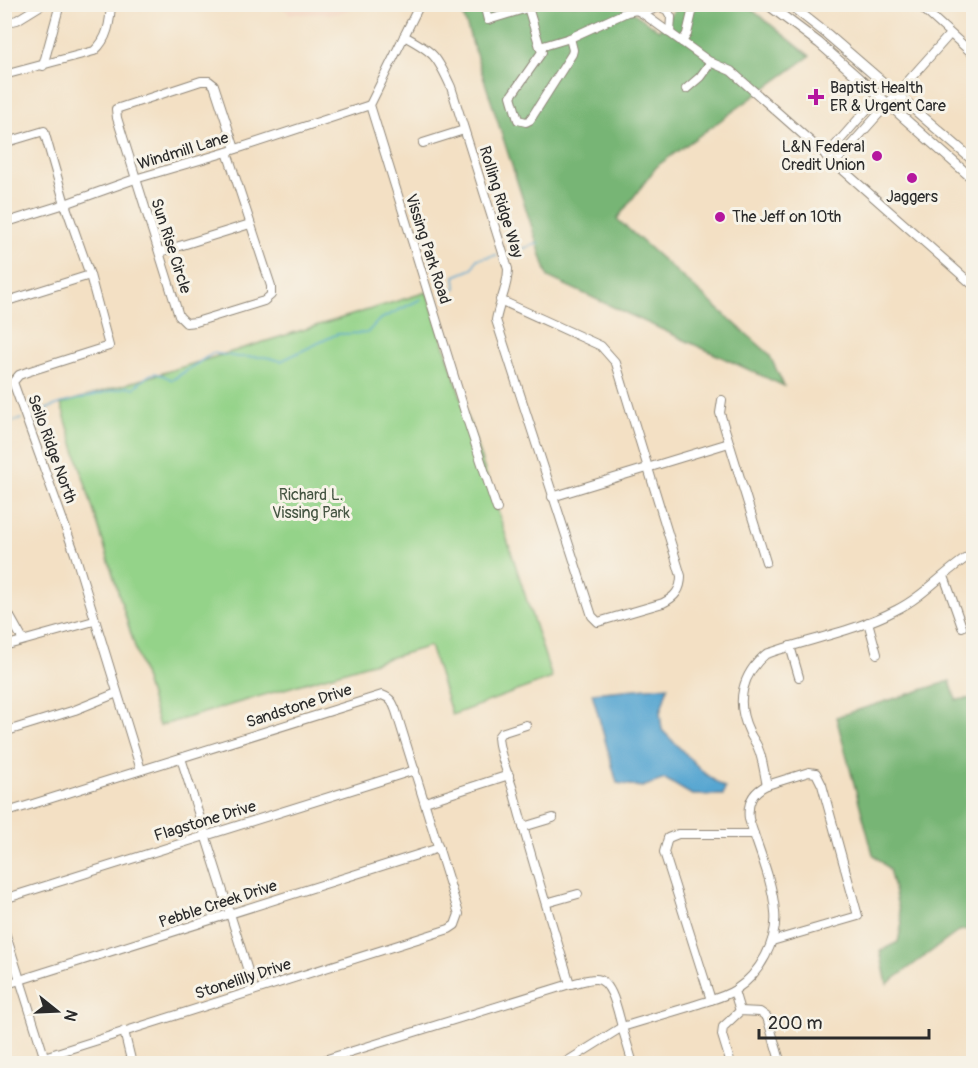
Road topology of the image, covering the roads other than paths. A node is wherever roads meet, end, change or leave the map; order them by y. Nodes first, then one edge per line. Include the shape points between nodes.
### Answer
1 (43, 4) edge
2 (60, 4) edge
3 (111, 4) edge
4 (420, 4) edge
5 (484, 4) edge
6 (540, 4) edge
7 (694, 4) edge
8 (766, 4) edge
9 (789, 4) edge
10 (918, 4) edge
11 (528, 6) edge
12 (642, 13) junction
13 (4, 23) edge
14 (670, 33) junction
15 (950, 34) junction
16 (404, 36) junction
17 (570, 38) junction
18 (682, 42) junction
19 (540, 47) junction
20 (974, 55) edge
21 (711, 62) junction
22 (43, 66) junction
23 (4, 75) edge
24 (686, 89) dead end
25 (897, 94) junction
26 (887, 103) junction
27 (370, 105) junction
28 (464, 130) junction
29 (4, 143) edge
30 (423, 143) dead end
31 (231, 151) junction
32 (826, 156) junction
33 (974, 161) edge
34 (834, 164) junction
35 (135, 179) junction
36 (974, 180) edge
37 (65, 204) junction
38 (4, 223) edge
39 (250, 224) junction
40 (160, 252) junction
41 (90, 275) junction
42 (974, 286) edge
43 (500, 300) junction
44 (4, 302) edge
45 (722, 400) dead end
46 (729, 443) junction
47 (647, 468) junction
48 (552, 497) junction
49 (497, 508) dead end
50 (974, 553) edge
51 (766, 562) dead end
52 (944, 576) junction
53 (4, 606) edge
54 (94, 621) junction
55 (868, 622) junction
56 (962, 627) dead end
57 (23, 640) junction
58 (4, 646) edge
59 (790, 646) junction
60 (877, 654) dead end
61 (799, 677) dead end
62 (117, 693) junction
63 (526, 725) dead end
64 (4, 732) edge
65 (181, 758) junction
66 (141, 770) junction
67 (415, 770) junction
68 (509, 776) junction
69 (767, 785) junction
70 (425, 802) junction
71 (4, 813) edge
72 (553, 818) dead end
73 (523, 827) junction
74 (754, 834) junction
75 (205, 836) junction
76 (439, 848) junction
77 (578, 894) dead end
78 (4, 899) edge
79 (546, 903) junction
80 (459, 909) joint
81 (230, 914) junction
82 (4, 929) edge
83 (772, 941) junction
84 (21, 980) junction
85 (570, 984) junction
86 (4, 985) edge
87 (254, 990) junction
88 (734, 991) junction
89 (711, 1000) junction
90 (740, 1011) junction
91 (622, 1027) junction
92 (124, 1031) junction
93 (44, 1056) junction
94 (21, 1064) edge
95 (132, 1064) edge
96 (311, 1064) edge
97 (563, 1064) edge
98 (633, 1064) edge
99 (731, 1064) edge
100 (781, 1064) edge

1 - 13 street
2 - 22 street
3 - 22 street via 106,35 100,46
4 - 16 street
5 - 11 street via 488,20
6 - 11 street
7 - 18 street
8 - 26 main road via 819,43
9 - 25 main road
10 - 15 street
11 - 19 street
12 - 14 street
12 - 14 street via 660,7 667,10 671,17
12 - 17 street via 627,12
14 - 18 street
15 - 20 street
15 - 25 street
16 - 27 street
16 - 28 street, Rolling Ridge Way via 438,59
17 - 19 street
17 - 19 street via 572,54 526,122 518,120 511,96 542,51
18 - 21 street
21 - 24 street
21 - 32 street via 731,71
22 - 23 street
25 - 26 street
25 - 33 main road
26 - 32 street via 869,107
26 - 34 street
26 - 36 main road
27 - 31 street, Windmill Lane
27 - 49 street, Vissing Park Road
28 - 30 street
28 - 43 street, Rolling Ridge Way via 508,269
29 - 37 street, Seilo Ridge North via 44,131
31 - 35 street, Windmill Lane
31 - 35 street, Sun Rise Circle via 214,85 201,81 117,109
31 - 39 street, Sun Rise Circle
32 - 34 street
34 - 42 street
35 - 37 street, Windmill Lane
35 - 40 street, Sun Rise Circle
37 - 38 street, Windmill Lane
37 - 41 street, Seilo Ridge North
39 - 40 street
39 - 40 street, Sun Rise Circle via 271,286 271,295 264,301 186,323 179,316
41 - 44 street
41 - 54 street, Seilo Ridge North via 109,346 19,375 14,382 75,554
43 - 47 street via 601,346 616,363
43 - 48 street, Rolling Ridge Way via 496,320
45 - 46 street via 720,413
46 - 47 street
46 - 51 street
47 - 48 street
47 - 48 street, Rolling Ridge Way via 681,576 677,594 663,603 598,622 592,616
50 - 52 street
52 - 55 street via 897,610
52 - 56 street
53 - 57 street
54 - 57 street
54 - 62 street, Seilo Ridge North
55 - 59 street
55 - 60 street
57 - 58 street
59 - 61 street
59 - 69 street via 766,654 754,664 742,695 744,716 758,747
62 - 64 street
62 - 66 street, Seilo Ridge North
63 - 68 street via 498,737
65 - 66 street, Sandstone Drive
65 - 67 street, Sandstone Drive via 382,695 393,702
65 - 75 street
66 - 71 street, Sandstone Drive
67 - 70 street, Sandstone Drive
67 - 75 street, Flagstone Drive
68 - 70 street
68 - 73 street
69 - 74 street via 754,794 748,809
69 - 83 street via 816,773 858,916
70 - 76 street, Sandstone Drive
72 - 73 street
73 - 79 street
74 - 83 street via 776,913
74 - 89 street via 678,834 669,838 664,847
75 - 78 street, Flagstone Drive
75 - 81 street
76 - 80 street, Sandstone Drive
76 - 81 street, Pebble Creek Drive
77 - 79 street
79 - 85 street
80 - 87 street, Stonelilly Drive via 458,920 449,928
81 - 84 street, Pebble Creek Drive
81 - 87 street
82 - 84 street
83 - 88 street via 750,978
84 - 86 street, Pebble Creek Drive
84 - 93 street
85 - 91 street via 604,981
85 - 96 street
87 - 92 street, Stonelilly Drive
88 - 89 street
88 - 90 street
89 - 91 street
90 - 99 street via 723,1028
90 - 100 street via 760,1012 767,1017
91 - 97 street
91 - 98 street
92 - 93 street, Stonelilly Drive
92 - 95 street
93 - 94 street, Stonelilly Drive

